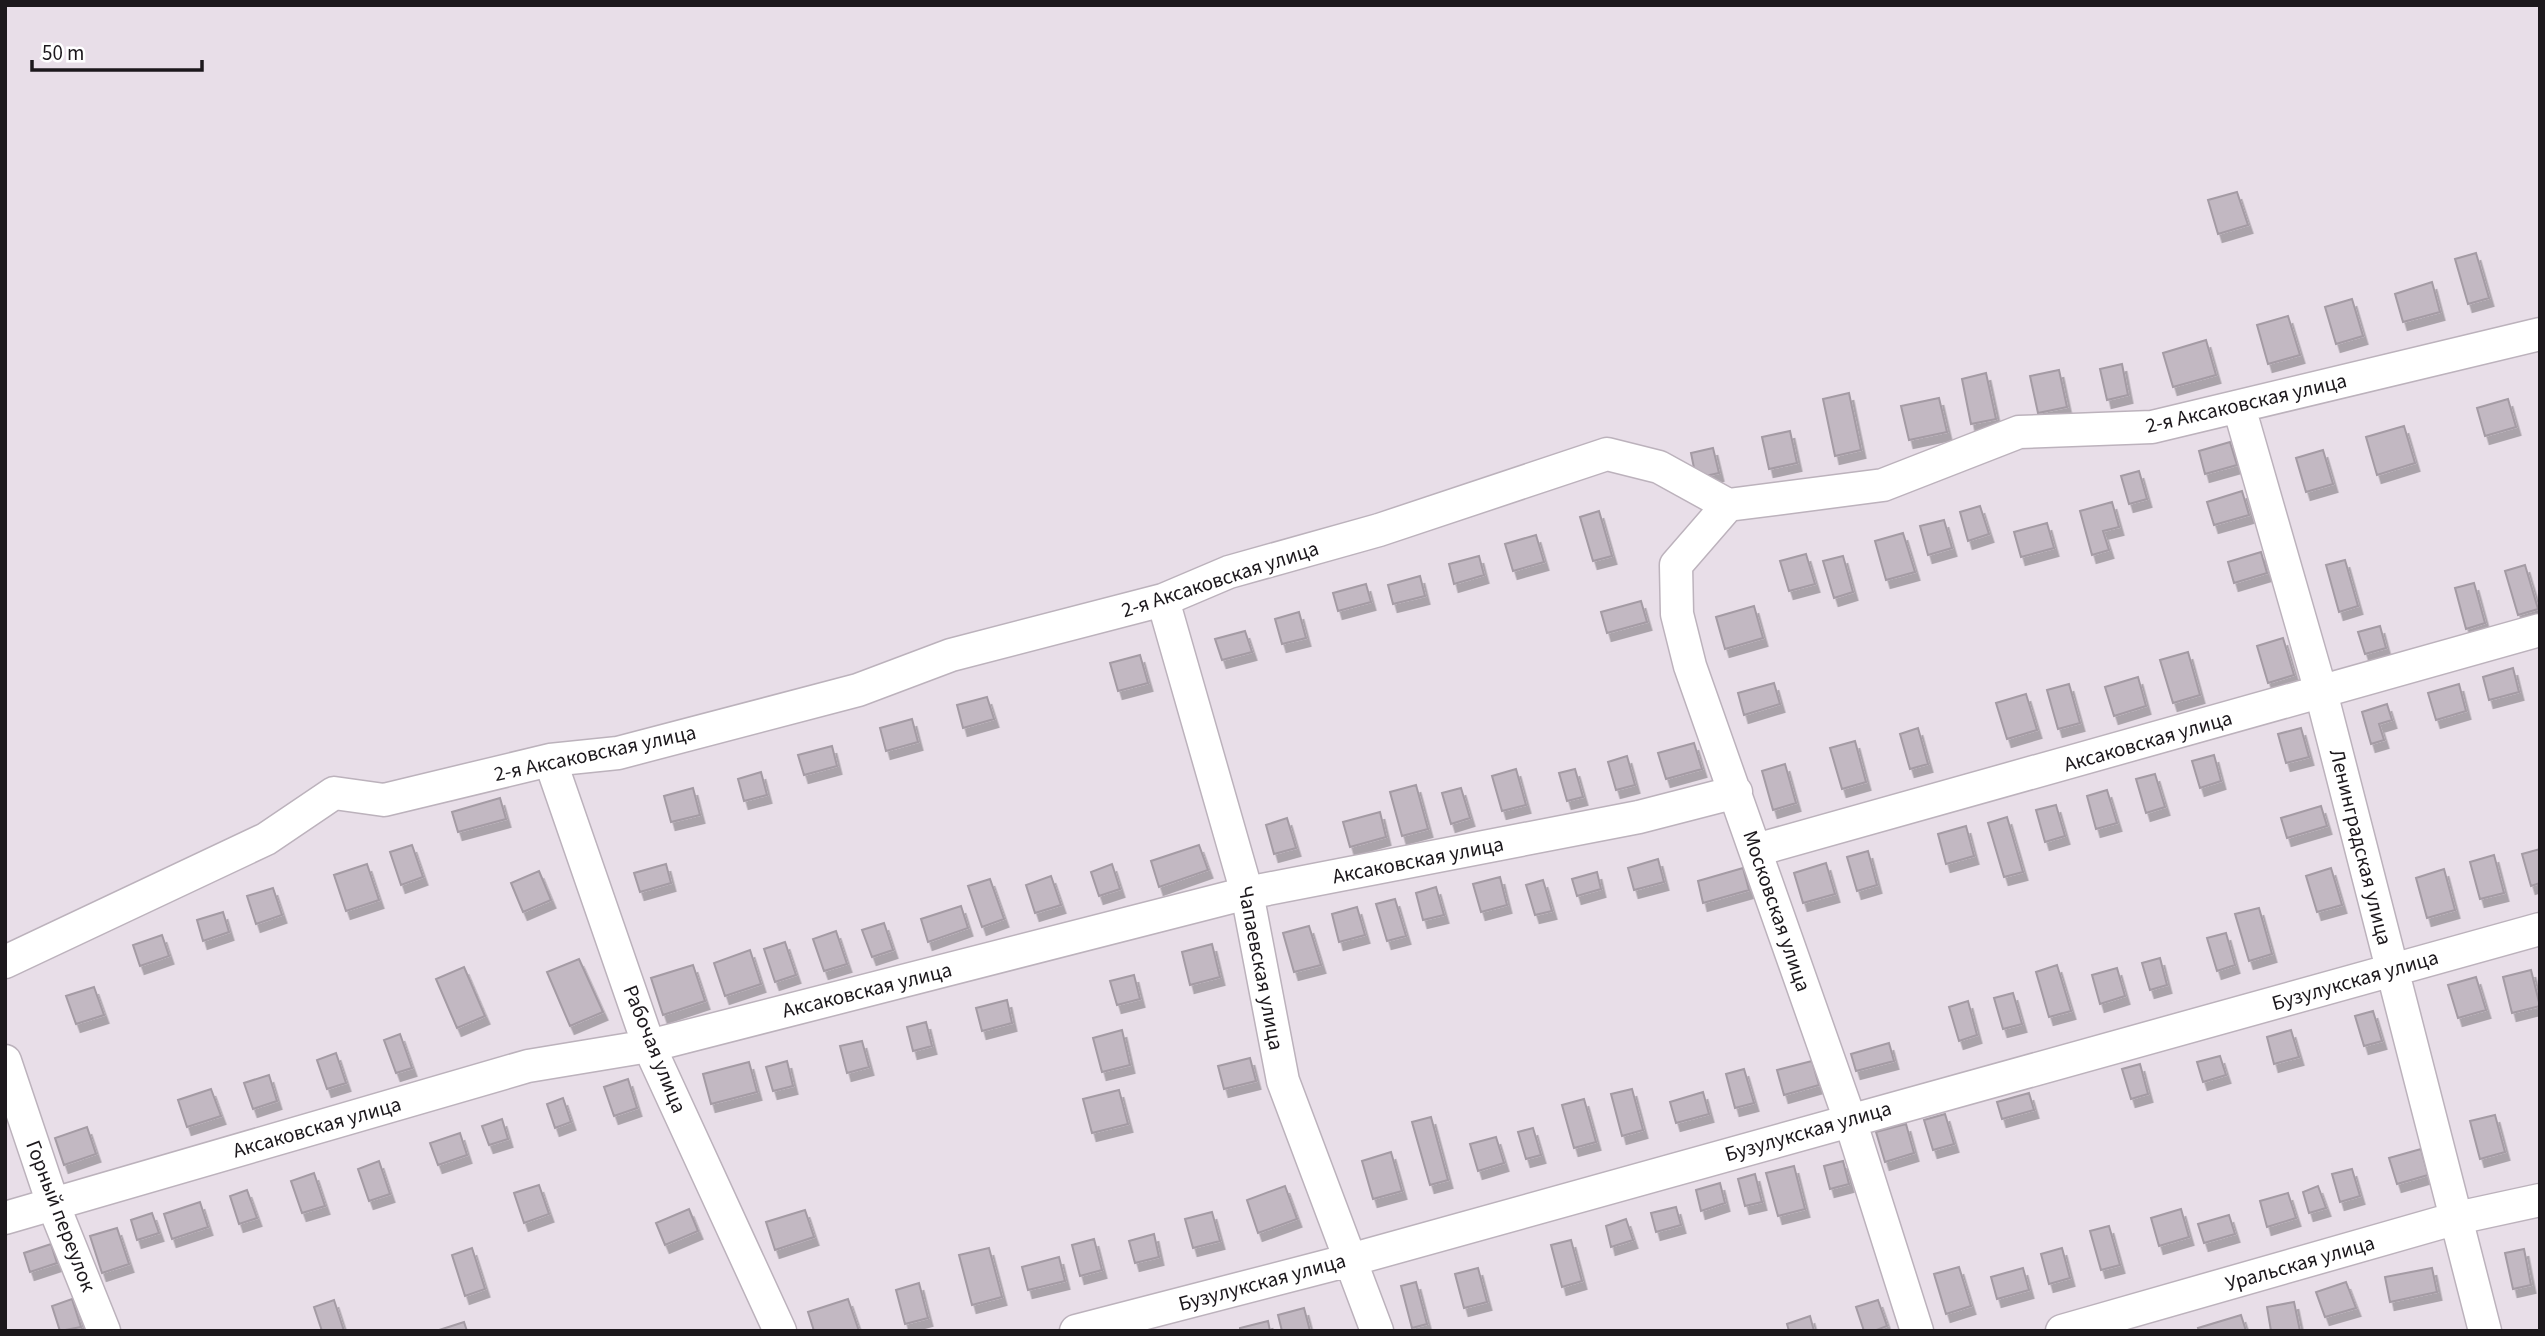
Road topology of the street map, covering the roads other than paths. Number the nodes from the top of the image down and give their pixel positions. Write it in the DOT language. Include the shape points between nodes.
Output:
graph roads {
  1 [pos="2540,334"];
  2 [pos="2239,407"];
  3 [pos="1728,505"];
  4 [pos="1163,600"];
  5 [pos="2540,630"];
  6 [pos="2321,692"];
  7 [pos="550,760"];
  8 [pos="1736,792"];
  9 [pos="1756,850"];
  10 [pos="1247,893"];
  11 [pos="2540,929"];
  12 [pos="5,962"];
  13 [pos="2392,969"];
  14 [pos="649,1046"];
  15 [pos="5,1061"];
  16 [pos="1850,1120"];
  17 [pos="2540,1200"];
  18 [pos="53,1204"];
  19 [pos="5,1218"];
  20 [pos="2457,1218"];
  21 [pos="1350,1260"];
  22 [pos="104,1331"];
  23 [pos="780,1331"];
  24 [pos="1076,1331"];
  25 [pos="1377,1331"];
  26 [pos="1917,1331"];
  27 [pos="2062,1331"];
  28 [pos="2485,1331"];
  1 -- 2 [label="street, 2-я Аксаковская улица"];
  2 -- 3 [label="street, 2-я Аксаковская улица" via="2152,427 2019,432 1883,485"];
  2 -- 6 [label="street, Ленинградская улица"];
  3 -- 4 [label="street, 2-я Аксаковская улица" via="1659,467 1607,454 1379,530 1229,572"];
  3 -- 8 [label="street, Московская улица" via="1676,565 1677,614 1690,666"];
  4 -- 7 [label="street, 2-я Аксаковская улица" via="951,655 845,694 618,753"];
  4 -- 10 [label="street, Чапаевская улица"];
  5 -- 6 [label="street, Аксаковская улица"];
  6 -- 9 [label="street, Аксаковская улица"];
  6 -- 13 [label="street, Ленинградская улица"];
  7 -- 12 [label="street, 2-я Аксаковская улица" via="384,800 334,793 266,839"];
  7 -- 14 [label="street, Рабочая улица"];
  8 -- 9 [label="street, Московская улица"];
  8 -- 10 [label="street, Аксаковская улица" via="1639,817"];
  9 -- 16 [label="street, Московская улица"];
  10 -- 14 [label="street, Аксаковская улица"];
  10 -- 21 [label="street, Чапаевская улица" via="1283,1081"];
  11 -- 13 [label="street, Бузулукская улица"];
  13 -- 16 [label="street, Бузулукская улица"];
  13 -- 20 [label="street, Ленинградская улица"];
  14 -- 18 [label="street, Аксаковская улица" via="528,1066"];
  14 -- 23 [label="street, Рабочая улица"];
  15 -- 18 [label="street, Горный переулок"];
  16 -- 21 [label="street, Бузулукская улица"];
  16 -- 26 [label="street, Московская улица"];
  17 -- 20 [label="street, Уральская улица"];
  18 -- 19 [label="street, Аксаковская улица"];
  18 -- 22 [label="street, Горный переулок"];
  20 -- 27 [label="street, Уральская улица"];
  20 -- 28 [label="street, Ленинградская улица"];
  21 -- 24 [label="street, Бузулукская улица"];
  21 -- 25 [label="street, Чапаевская улица"];
}
